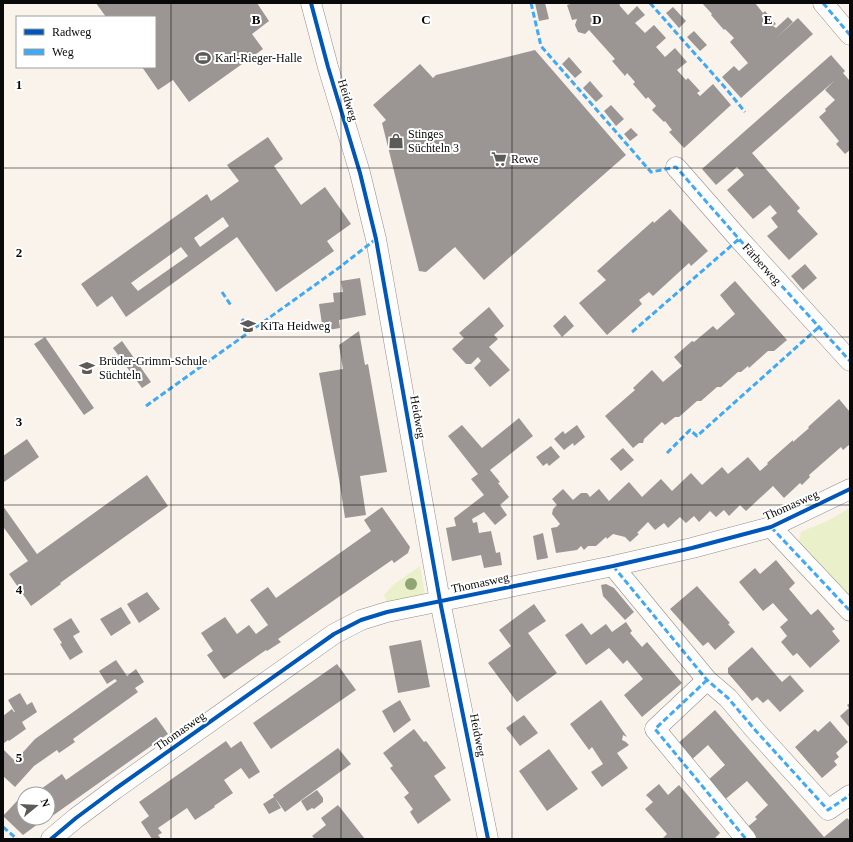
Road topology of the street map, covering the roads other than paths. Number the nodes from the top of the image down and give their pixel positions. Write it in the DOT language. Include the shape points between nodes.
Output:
graph roads {
  1 [pos="311,3"];
  2 [pos="823,3"];
  3 [pos="850,35"];
  4 [pos="676,167"];
  5 [pos="850,361"];
  6 [pos="850,489"];
  7 [pos="771,527"];
  8 [pos="613,566"];
  9 [pos="440,601"];
  10 [pos="850,611"];
  11 [pos="707,680"];
  12 [pos="850,795"];
  13 [pos="51,839"];
  14 [pos="488,839"];
  15 [pos="746,839"];
  1 -- 9 [label="street, Heidweg" via="360,173 376,239"];
  2 -- 3 [label="street"];
  4 -- 5 [label="street, Färberweg"];
  6 -- 7 [label="street, Thomasweg"];
  7 -- 8 [label="street, Thomasweg"];
  7 -- 10 [label="street, Thomasweg"];
  8 -- 9 [label="street, Thomasweg"];
  8 -- 11 [label="street"];
  9 -- 13 [label="street, Thomasweg" via="386,612 361,620 334,634 115,789"];
  9 -- 14 [label="street, Heidweg"];
  11 -- 12 [label="street" via="728,698 828,810"];
  11 -- 15 [label="street" via="655,729"];
}
